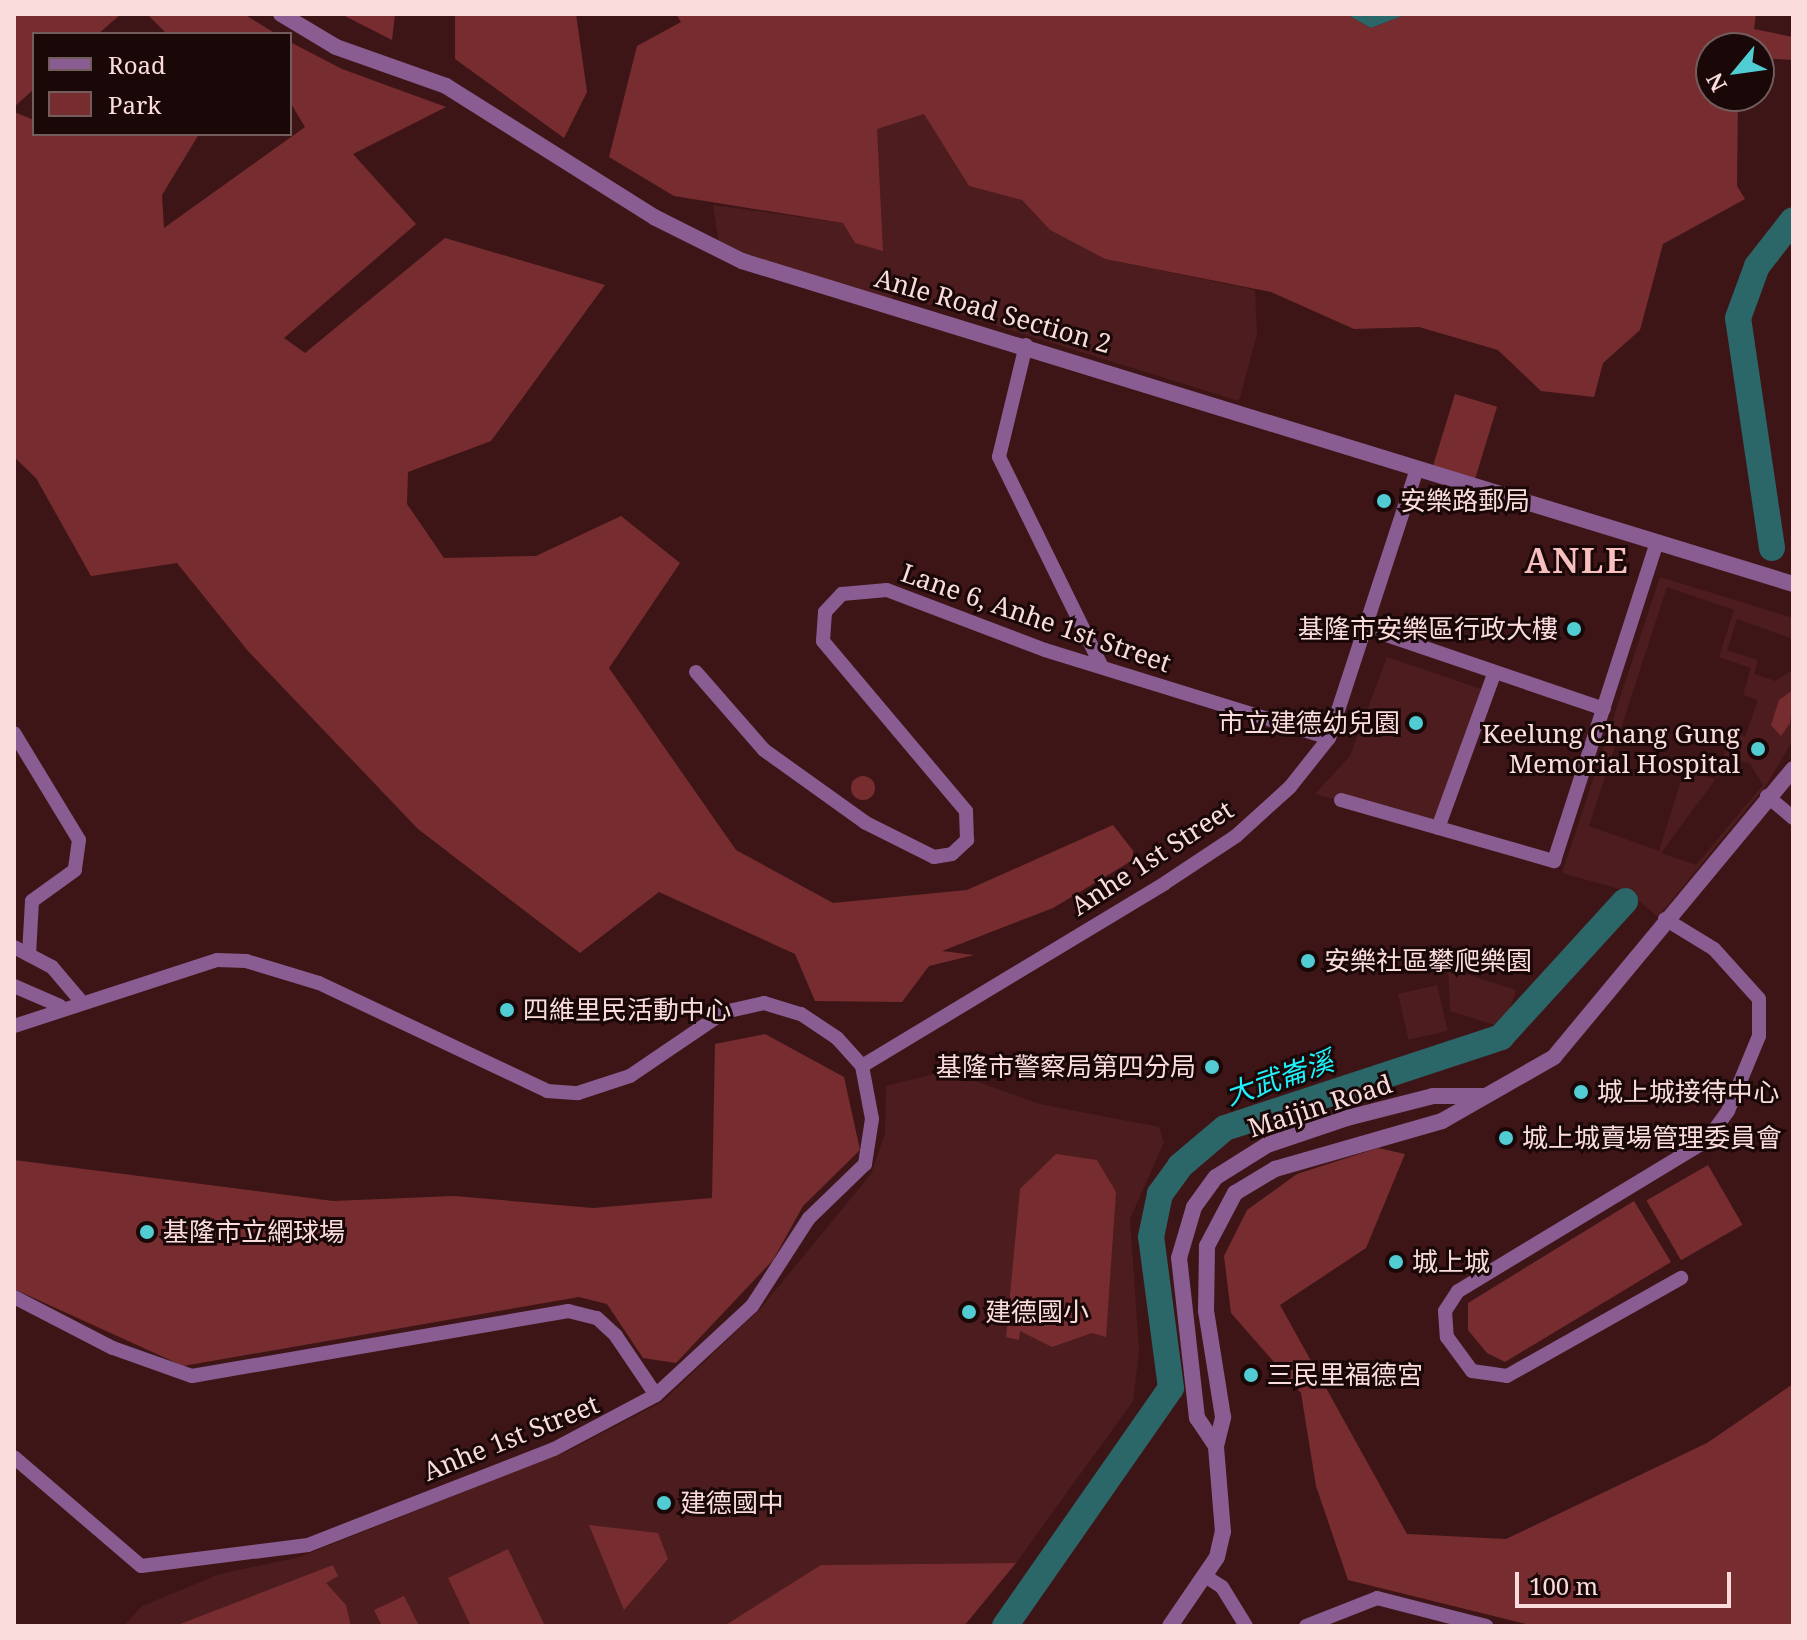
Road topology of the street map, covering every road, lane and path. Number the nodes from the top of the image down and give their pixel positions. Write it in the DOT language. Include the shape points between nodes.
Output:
graph roads {
  1 [pos="281,14"];
  2 [pos="1026,345"];
  3 [pos="1417,468"];
  4 [pos="1657,543"];
  5 [pos="1793,584"];
  6 [pos="1369,629"];
  7 [pos="1102,667"];
  8 [pos="696,672"];
  9 [pos="1494,674"];
  10 [pos="1604,709"];
  11 [pos="14,733"];
  12 [pos="1329,738"];
  13 [pos="1793,769"];
  14 [pos="1767,796"];
  15 [pos="1341,800"];
  16 [pos="1793,818"];
  17 [pos="1438,828"];
  18 [pos="1665,919"];
  19 [pos="14,947"];
  20 [pos="29,955"];
  21 [pos="14,986"];
  22 [pos="79,999"];
  23 [pos="60,1006"];
  24 [pos="14,1026"];
  25 [pos="862,1066"];
  26 [pos="1489,1096"];
  27 [pos="1347,1118"];
  28 [pos="1355,1145"];
  29 [pos="1681,1278"];
  30 [pos="14,1297"];
  31 [pos="656,1395"];
  32 [pos="1216,1446"];
  33 [pos="14,1457"];
  34 [pos="1205,1576"];
  35 [pos="1170,1626"];
  36 [pos="1246,1626"];
  37 [pos="1306,1626"];
  38 [pos="1486,1626"];
  1 -- 2 [label="street, Anle Road Section 2" via="336,47 446,86 716,251"];
  2 -- 3 [label="street, Anle Road Section 2"];
  2 -- 7 [label="street" via="999,457"];
  3 -- 4 [label="street, Anle Road Section 2"];
  3 -- 6 [label="street, Anhe 1st Street"];
  4 -- 5 [label="street, Anle Road Section 2"];
  4 -- 10 [label="street"];
  6 -- 9 [label="street"];
  6 -- 12 [label="street, Anhe 1st Street"];
  7 -- 8 [label="street, Lane 6, Anhe 1st Street" via="887,590 842,594 825,612 823,641 966,811 967,840 952,854 934,857 866,823 764,750"];
  7 -- 12 [label="street, Lane 6, Anhe 1st Street"];
  9 -- 10 [label="street"];
  9 -- 17 [label="street"];
  10 -- 17 [label="street" via="1554,861"];
  11 -- 20 [label="street" via="79,840 75,870 32,901"];
  12 -- 25 [label="street, Anhe 1st Street" via="1290,787 1236,836"];
  13 -- 14 [label="street, Maijin Road"];
  14 -- 16 [label="street"];
  14 -- 18 [label="street, Maijin Road"];
  15 -- 17 [label="street"];
  18 -- 26 [label="street, Maijin Road" via="1554,1057"];
  18 -- 29 [label="street" via="1714,949 1759,999 1759,1036 1728,1111 1706,1141 1458,1291 1445,1311 1447,1337 1472,1371 1507,1376"];
  19 -- 20 [label="street"];
  20 -- 22 [label="street" via="52,967"];
  21 -- 23 [label="street"];
  22 -- 23 [label="street"];
  22 -- 25 [label="street" via="217,960 266,964 547,1091 578,1093 630,1076 724,1012 764,1003 801,1014"];
  23 -- 24 [label="street"];
  25 -- 31 [label="street, Anhe 1st Street" via="872,1119 865,1164 809,1218 752,1306"];
  26 -- 27 [label="street, Maijin Road" via="1433,1096"];
  26 -- 28 [label="street, Maijin Road" via="1442,1121"];
  27 -- 28 [label="street"];
  27 -- 32 [label="street, Maijin Road" via="1234,1161 1194,1207 1179,1258 1181,1314 1197,1418"];
  28 -- 32 [label="street, Maijin Road" via="1262,1175 1239,1188 1218,1217 1207,1246 1223,1417"];
  30 -- 31 [label="street" via="113,1348 192,1376 568,1311 597,1318 616,1336"];
  31 -- 33 [label="street, Anhe 1st Street" via="554,1449 322,1540 225,1559 141,1566"];
  32 -- 34 [label="street, Maijin Road" via="1223,1532"];
  34 -- 35 [label="street, Maijin Road"];
  34 -- 36 [label="street" via="1222,1587"];
  37 -- 38 [label="street" via="1377,1598"];
}
